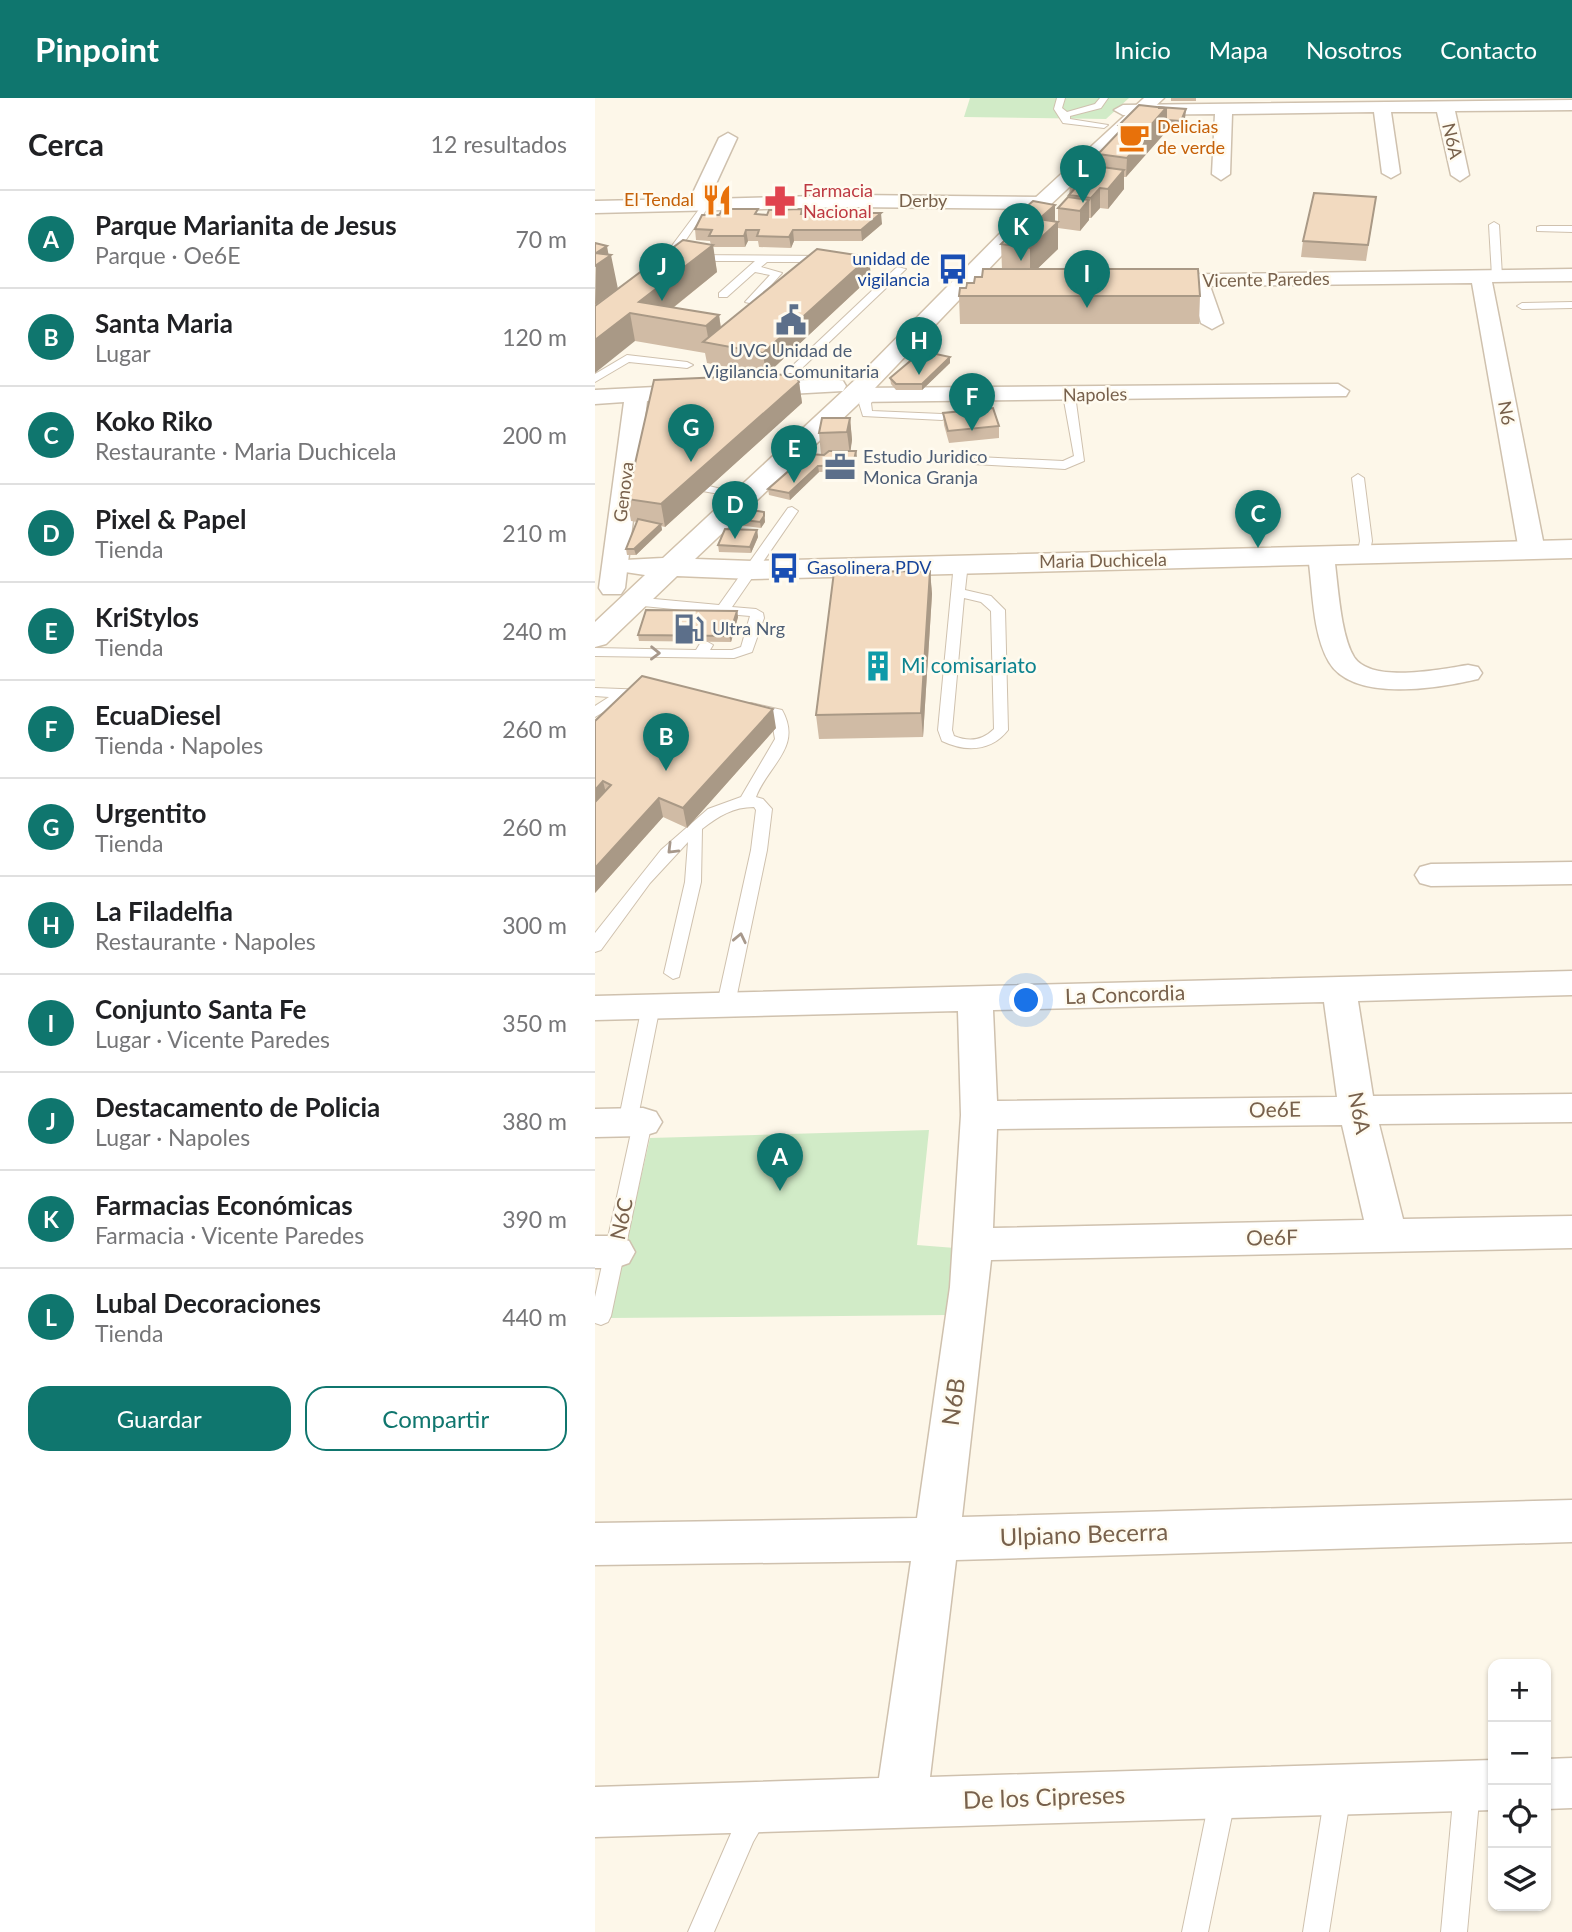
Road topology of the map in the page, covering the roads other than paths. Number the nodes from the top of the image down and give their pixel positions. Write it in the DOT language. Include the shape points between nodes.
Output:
graph roads {
  1 [pos="1061,98"];
  2 [pos="1132,103"];
  3 [pos="1572,105"];
  4 [pos="1445,107"];
  5 [pos="1382,108"];
  6 [pos="1224,110"];
  7 [pos="1065,115"];
  8 [pos="1104,125"];
  9 [pos="727,138"];
  10 [pos="1391,173"];
  11 [pos="1221,174"];
  12 [pos="1460,175"];
  13 [pos="1030,203"];
  14 [pos="701,204"];
  15 [pos="616,206"];
  16 [pos="595,207"];
  17 [pos="595,214"];
  18 [pos="1494,225"];
  19 [pos="1540,229"];
  20 [pos="1572,229"];
  21 [pos="764,259"];
  22 [pos="845,259"];
  23 [pos="754,268"];
  24 [pos="901,269"];
  25 [pos="1572,275"];
  26 [pos="1489,276"];
  27 [pos="1444,287"];
  28 [pos="1202,290"];
  29 [pos="723,295"];
  30 [pos="750,302"];
  31 [pos="1572,305"];
  32 [pos="1522,306"];
  33 [pos="1212,323"];
  34 [pos="687,365"];
  35 [pos="595,379"];
  36 [pos="775,388"];
  37 [pos="1338,391"];
  38 [pos="853,392"];
  39 [pos="636,395"];
  40 [pos="1069,395"];
  41 [pos="595,397"];
  42 [pos="942,417"];
  43 [pos="978,461"];
  44 [pos="694,468"];
  45 [pos="1358,478"];
  46 [pos="719,491"];
  47 [pos="792,512"];
  48 [pos="1572,549"];
  49 [pos="1532,551"];
  50 [pos="1363,555"];
  51 [pos="1321,556"];
  52 [pos="961,563"];
  53 [pos="635,566"];
  54 [pos="665,569"];
  55 [pos="752,570"];
  56 [pos="958,592"];
  57 [pos="613,598"];
  58 [pos="721,613"];
  59 [pos="595,638"];
  60 [pos="595,652"];
  61 [pos="1468,673"];
  62 [pos="595,692"];
  63 [pos="626,692"];
  64 [pos="665,695"];
  65 [pos="733,704"];
  66 [pos="595,713"];
  67 [pos="748,799"];
  68 [pos="694,827"];
  69 [pos="1431,875"];
  70 [pos="1569,882"];
  71 [pos="595,946"];
  72 [pos="673,973"];
  73 [pos="1572,983"];
  74 [pos="1339,989"];
  75 [pos="975,999"];
  76 [pos="726,1004"];
  77 [pos="651,1006"];
  78 [pos="595,1007"];
  79 [pos="1572,1108"];
  80 [pos="1357,1109"];
  81 [pos="979,1115"];
  82 [pos="622,1123"];
  83 [pos="1572,1232"];
  84 [pos="1387,1236"];
  85 [pos="973,1244"];
  86 [pos="605,1252"];
  87 [pos="601,1316"];
  88 [pos="1572,1521"];
  89 [pos="935,1539"];
  90 [pos="595,1544"];
  91 [pos="1572,1783"];
  92 [pos="1551,1784"];
  93 [pos="1481,1786"];
  94 [pos="1338,1789"];
  95 [pos="1224,1793"];
  96 [pos="901,1803"];
  97 [pos="761,1805"];
  98 [pos="595,1812"];
  99 [pos="701,1932"];
  100 [pos="1195,1932"];
  101 [pos="1317,1932"];
  102 [pos="1454,1932"];
  1 -- 7 [label="lane" via="1058,109"];
  2 -- 6 [label="street"];
  2 -- 7 [label="lane"];
  2 -- 8 [label="main road"];
  2 -- 13 [label="main road"];
  3 -- 4 [label="street"];
  4 -- 5 [label="street"];
  4 -- 12 [label="street, N6A"];
  5 -- 6 [label="street"];
  5 -- 10 [label="street"];
  6 -- 11 [label="street"];
  7 -- 8 [label="lane" via="1066,121"];
  8 -- 13 [label="main road"];
  9 -- 14 [label="street"];
  13 -- 14 [label="street, Derby"];
  13 -- 38 [label="main road"];
  13 -- 38 [label="main road" via="979,286"];
  14 -- 15 [label="street, Derby"];
  14 -- 21 [label="lane" via="673,251 678,256"];
  15 -- 16 [label="street, Derby"];
  15 -- 17 [label="lane"];
  18 -- 26 [label="lane"];
  19 -- 20 [label="lane"];
  21 -- 22 [label="lane"];
  21 -- 23 [label="lane"];
  23 -- 29 [label="lane"];
  23 -- 30 [label="lane" via="777,273"];
  24 -- 36 [label="lane"];
  25 -- 26 [label="street, Vicente Paredes"];
  26 -- 28 [label="street, Vicente Paredes" via="1134,286"];
  26 -- 49 [label="street, N6"];
  27 -- 28 [label="street"];
  28 -- 33 [label="street"];
  31 -- 32 [label="lane"];
  34 -- 35 [label="lane" via="627,358"];
  36 -- 38 [label="street, Napoles"];
  36 -- 39 [label="street, Napoles"];
  37 -- 40 [label="street, Napoles"];
  38 -- 40 [label="street, Napoles"];
  38 -- 42 [label="lane" via="865,402 867,414"];
  38 -- 46 [label="main road"];
  38 -- 54 [label="main road"];
  39 -- 41 [label="street, Napoles"];
  39 -- 57 [label="street, Genova"];
  40 -- 43 [label="lane" via="1080,458 1065,465"];
  44 -- 46 [label="lane" via="675,487"];
  45 -- 50 [label="lane" via="1366,541"];
  46 -- 53 [label="main road"];
  47 -- 55 [label="lane"];
  48 -- 49 [label="main road, Maria Duchicela"];
  49 -- 50 [label="main road, Maria Duchicela"];
  50 -- 51 [label="main road, Maria Duchicela"];
  51 -- 52 [label="main road, Maria Duchicela"];
  51 -- 61 [label="street" via="1337,649 1344,664 1367,676 1401,682"];
  52 -- 55 [label="main road, Maria Duchicela"];
  52 -- 56 [label="lane"];
  53 -- 54 [label="main road, Maria Duchicela"];
  53 -- 57 [label="main road"];
  54 -- 55 [label="main road, Maria Duchicela"];
  54 -- 57 [label="main road"];
  55 -- 58 [label="lane"];
  56 -- 56 [label="lane" via="947,738 979,744 993,741 1001,730 997,610 986,599"];
  57 -- 58 [label="lane"];
  57 -- 59 [label="main road"];
  60 -- 58 [label="lane, one-way" via="704,648 734,654 747,649 756,613"];
  62 -- 63 [label="lane"];
  63 -- 64 [label="lane"];
  63 -- 66 [label="lane"];
  65 -- 67 [label="lane" via="778,713 783,725 784,741 750,788"];
  67 -- 68 [label="lane" via="723,806"];
  76 -- 67 [label="lane, one-way" via="764,810"];
  68 -- 71 [label="lane, one-way" via="658,863"];
  68 -- 72 [label="lane" via="695,866"];
  69 -- 70 [label="street"];
  73 -- 74 [label="street, La Concordia"];
  74 -- 75 [label="street, La Concordia"];
  74 -- 80 [label="street, N6A"];
  75 -- 76 [label="street, La Concordia"];
  75 -- 81 [label="street, N6B"];
  76 -- 77 [label="street, La Concordia"];
  77 -- 78 [label="street, La Concordia"];
  77 -- 82 [label="lane, N6C"];
  79 -- 80 [label="street, Oe6E"];
  80 -- 81 [label="street, Oe6E"];
  80 -- 84 [label="street, N6A"];
  81 -- 85 [label="street, N6B"];
  82 -- 86 [label="lane, N6C"];
  83 -- 84 [label="street, Oe6F"];
  84 -- 85 [label="street, Oe6F"];
  85 -- 89 [label="street, N6B"];
  86 -- 87 [label="lane, N6C"];
  88 -- 89 [label="street, Ulpiano Becerra"];
  89 -- 90 [label="street, Ulpiano Becerra"];
  89 -- 96 [label="street, N6B"];
  91 -- 92 [label="street"];
  93 -- 94 [label="street, De los Cipreses"];
  93 -- 102 [label="lane"];
  94 -- 95 [label="street, De los Cipreses"];
  94 -- 101 [label="lane"];
  95 -- 96 [label="street, De los Cipreses"];
  95 -- 100 [label="lane"];
  96 -- 97 [label="street, De los Cipreses"];
  97 -- 98 [label="street, De los Cipreses"];
  97 -- 99 [label="lane"];
}
